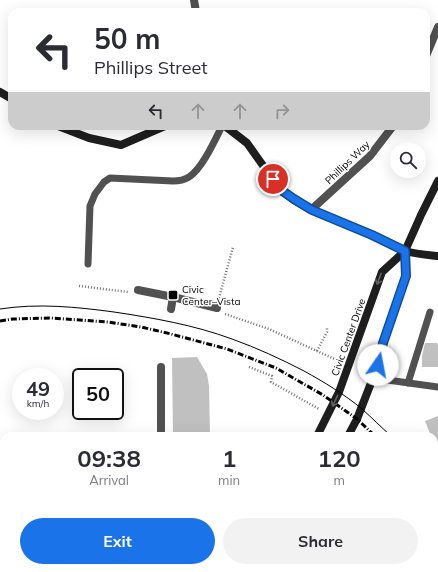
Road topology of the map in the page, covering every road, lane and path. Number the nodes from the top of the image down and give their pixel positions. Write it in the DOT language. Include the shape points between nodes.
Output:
graph roads {
  1 [pos="438,27"];
  2 [pos="430,46"];
  3 [pos="68,130"];
  4 [pos="157,130"];
  5 [pos="220,130"];
  6 [pos="230,130"];
  7 [pos="390,130"];
  8 [pos="438,181"];
  9 [pos="312,210"];
  10 [pos="234,247"];
  11 [pos="405,251"];
  12 [pos="438,256"];
  13 [pos="88,264"];
  14 [pos="79,286"];
  15 [pos="138,290"];
  16 [pos="173,297"];
  17 [pos="217,308"];
  18 [pos="171,309"];
  19 [pos="430,312"];
  20 [pos="327,327"];
  21 [pos="317,350"];
  22 [pos="348,366"];
  23 [pos="161,367"];
  24 [pos="249,367"];
  25 [pos="373,378"];
  26 [pos="408,383"];
  27 [pos="438,387"];
  28 [pos="328,415"];
  29 [pos="161,432"];
  30 [pos="319,432"];
  31 [pos="350,432"];
  1 -- 2 [label="street"];
  3 -- 4 [label="main road" via="89,138 121,145"];
  5 -- 13 [label="lane" via="200,166 182,180 110,178 104,182 90,206"];
  6 -- 9 [label="main road" via="247,143 279,188"];
  7 -- 9 [label="street, Phillips Way" via="370,156"];
  8 -- 11 [label="main road, Civic Center Drive"];
  9 -- 11 [label="main road"];
  10 -- 17 [label="path"];
  11 -- 12 [label="main road"];
  11 -- 22 [label="main road, Civic Center Drive, one-way" via="382,272"];
  11 -- 25 [label="main road, Civic Center Drive" via="406,276"];
  14 -- 15 [label="path" via="131,292"];
  15 -- 16 [label="street"];
  16 -- 17 [label="street"];
  16 -- 18 [label="street"];
  17 -- 21 [label="path" via="220,313 269,329"];
  19 -- 26 [label="lane"];
  20 -- 21 [label="path"];
  21 -- 22 [label="path"];
  22 -- 28 [label="main road, Civic Center Drive, one-way"];
  23 -- 29 [label="street"];
  24 -- 28 [label="path" via="272,376 271,382"];
  25 -- 26 [label="lane"];
  25 -- 31 [label="main road, Civic Center Drive"];
  26 -- 27 [label="lane"];
  28 -- 30 [label="main road, Civic Center Drive"];
}
